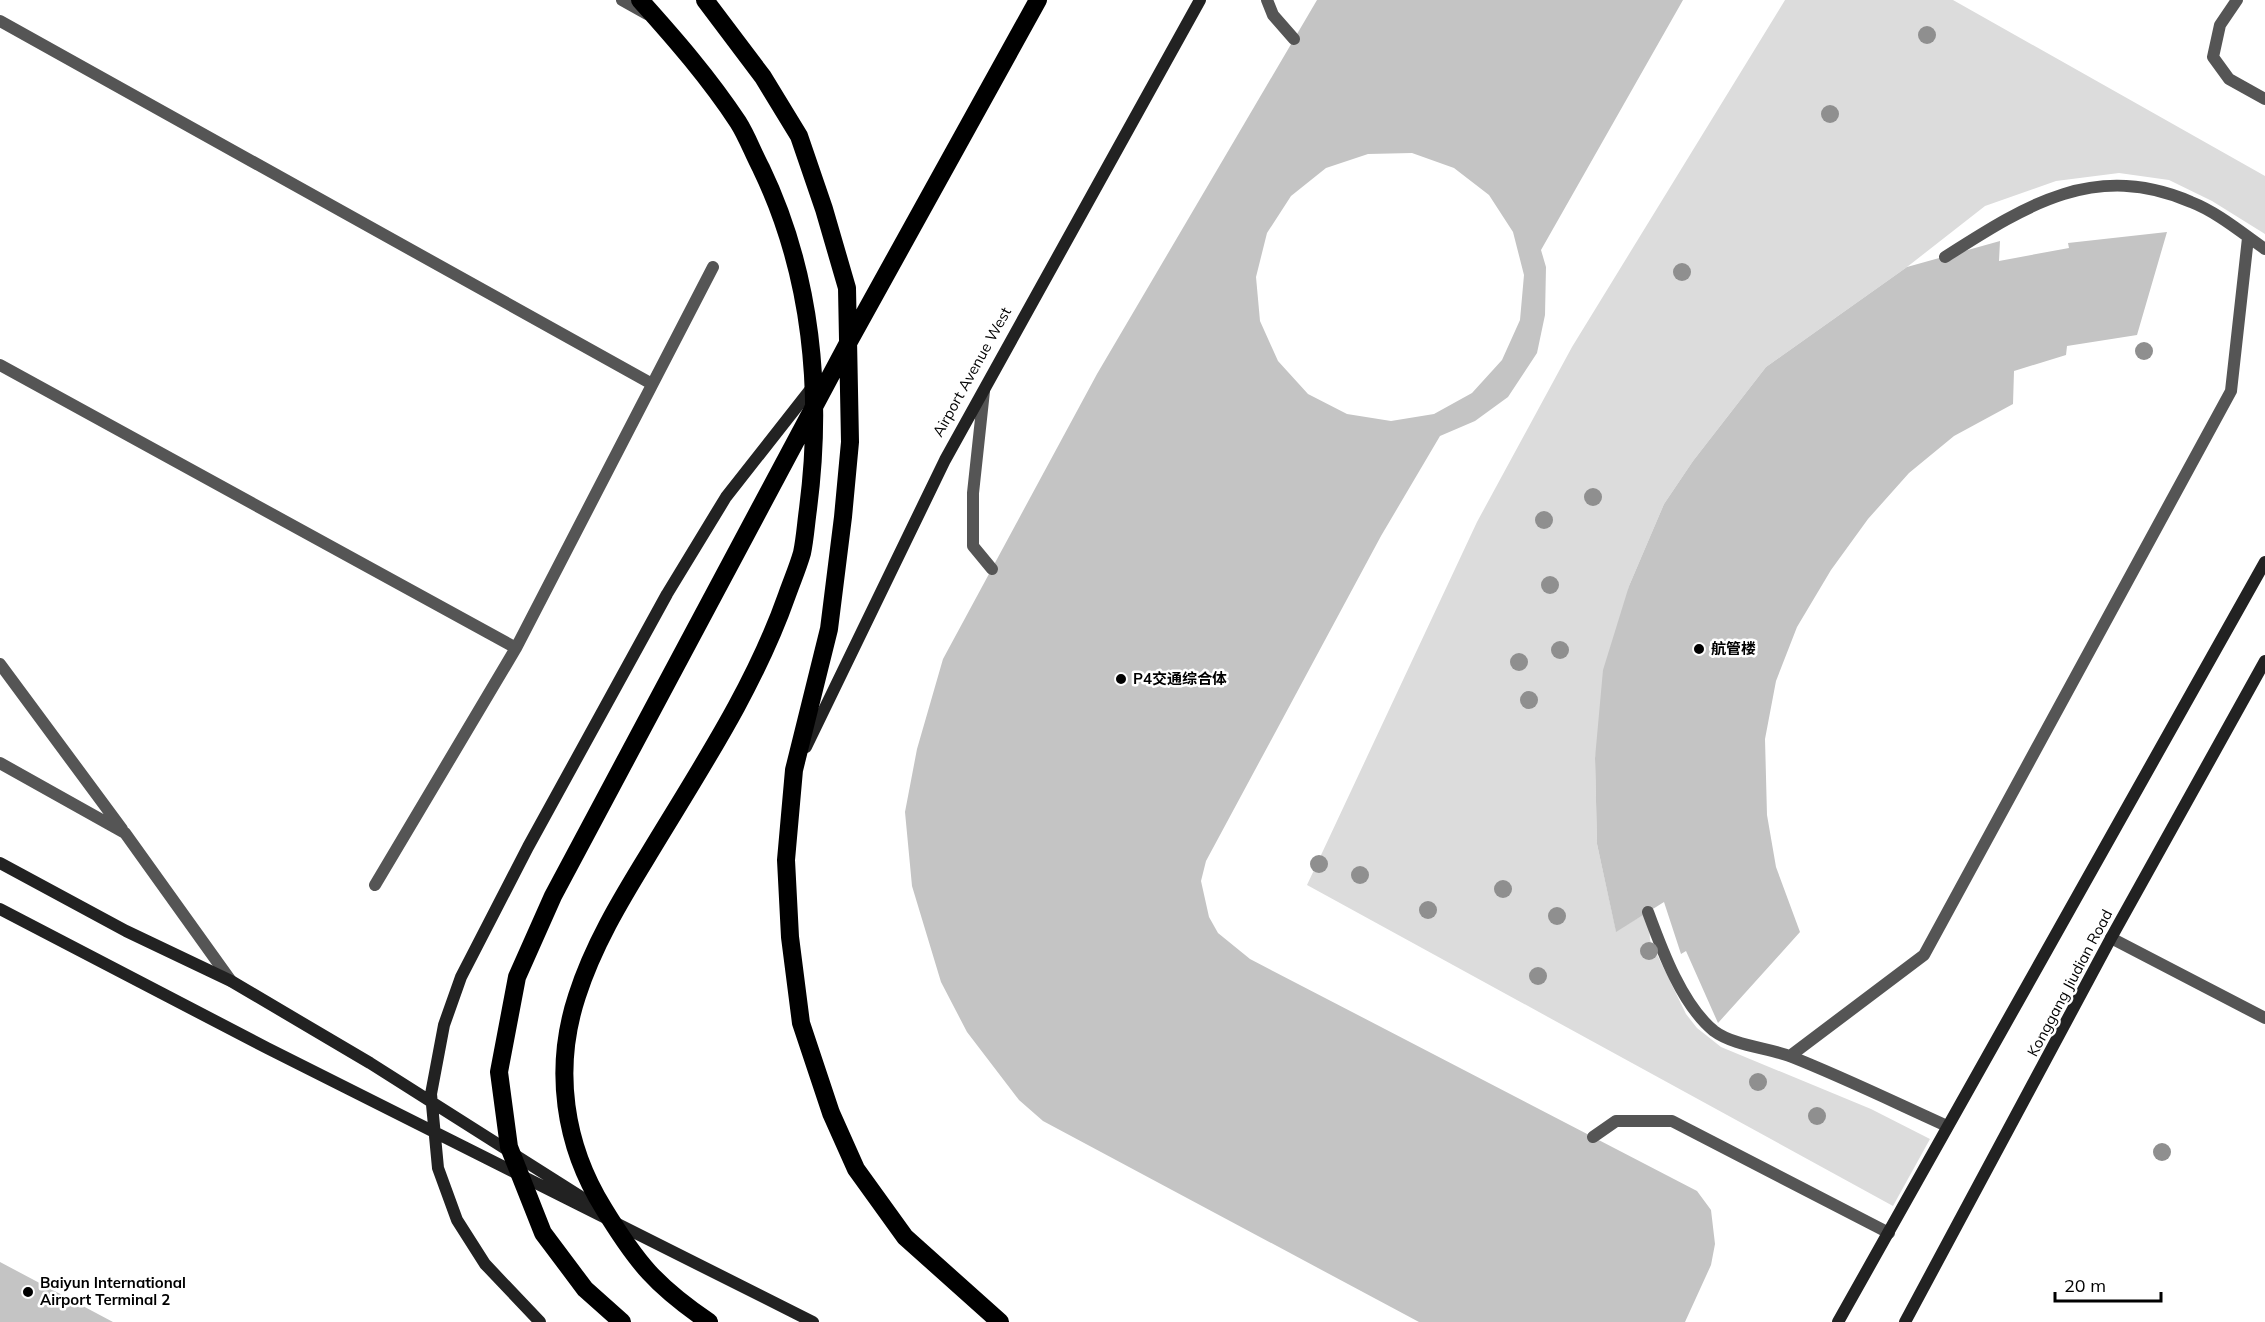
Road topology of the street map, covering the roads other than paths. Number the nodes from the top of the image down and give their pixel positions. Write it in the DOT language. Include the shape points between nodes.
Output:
graph roads {
  1 [pos="622,0"];
  2 [pos="640,0"];
  3 [pos="705,0"];
  4 [pos="1038,0"];
  5 [pos="1200,0"];
  6 [pos="1267,0"];
  7 [pos="2237,0"];
  8 [pos="0,21"];
  9 [pos="660,22"];
  10 [pos="1294,39"];
  11 [pos="2265,99"];
  12 [pos="2248,238"];
  13 [pos="2265,249"];
  14 [pos="1945,257"];
  15 [pos="713,267"];
  16 [pos="847,345"];
  17 [pos="0,365"];
  18 [pos="652,384"];
  19 [pos="984,387"];
  20 [pos="2265,562"];
  21 [pos="992,569"];
  22 [pos="516,648"];
  23 [pos="2265,661"];
  24 [pos="0,664"];
  25 [pos="0,763"];
  26 [pos="794,770"];
  27 [pos="125,833"];
  28 [pos="0,863"];
  29 [pos="375,885"];
  30 [pos="0,909"];
  31 [pos="1648,912"];
  32 [pos="2111,938"];
  33 [pos="231,981"];
  34 [pos="2265,1018"];
  35 [pos="1790,1056"];
  36 [pos="1947,1126"];
  37 [pos="1593,1137"];
  38 [pos="1889,1233"];
  39 [pos="653,1242"];
  40 [pos="540,1322"];
  41 [pos="622,1322"];
  42 [pos="708,1322"];
  43 [pos="813,1322"];
  44 [pos="1000,1322"];
  45 [pos="1838,1322"];
  46 [pos="1905,1322"];
  1 -- 9 [label="street"];
  2 -- 9 [label="highway"];
  3 -- 26 [label="highway, Airport Avenue West" via="764,77 799,136 847,288 850,442 843,517 829,629"];
  4 -- 16 [label="highway"];
  5 -- 19 [label="main road, Airport Avenue West"];
  6 -- 10 [label="street" via="1273,15"];
  7 -- 11 [label="street" via="2220,25 2213,57 2229,79"];
  8 -- 18 [label="street"];
  9 -- 42 [label="highway" via="739,124 776,199 801,284 814,366 816,411 802,553 773,634 738,707 596,946 576,998 564,1064 568,1126 587,1182 633,1256 669,1295"];
  12 -- 13 [label="street"];
  12 -- 14 [label="street" via="2194,202 2149,186 2101,184 2048,199"];
  12 -- 35 [label="street" via="2231,391 1924,955"];
  15 -- 18 [label="street"];
  16 -- 40 [label="main road" via="726,497 667,594 466,967 444,1025 431,1094 438,1168 457,1220 485,1264"];
  16 -- 41 [label="highway" via="553,896 517,977 499,1072 509,1147 543,1233 585,1289"];
  17 -- 22 [label="street"];
  18 -- 22 [label="street"];
  19 -- 21 [label="street" via="973,493 973,546"];
  19 -- 26 [label="main road, Airport Avenue West"];
  20 -- 36 [label="main road"];
  22 -- 29 [label="street"];
  23 -- 32 [label="main road, Konggang Jiudian Road"];
  24 -- 27 [label="street"];
  25 -- 27 [label="street"];
  26 -- 44 [label="highway, Airport Avenue West" via="786,860 790,937 801,1023 831,1113 856,1169 906,1238"];
  27 -- 33 [label="street"];
  28 -- 33 [label="main road" via="126,931"];
  30 -- 39 [label="main road"];
  31 -- 35 [label="street" via="1671,967 1694,1007 1715,1032"];
  32 -- 34 [label="street"];
  32 -- 46 [label="main road, Konggang Jiudian Road"];
  33 -- 39 [label="main road" via="380,1069"];
  35 -- 36 [label="street"];
  36 -- 38 [label="main road"];
  37 -- 38 [label="street" via="1616,1121 1672,1121"];
  38 -- 45 [label="main road"];
  39 -- 43 [label="main road"];
}
